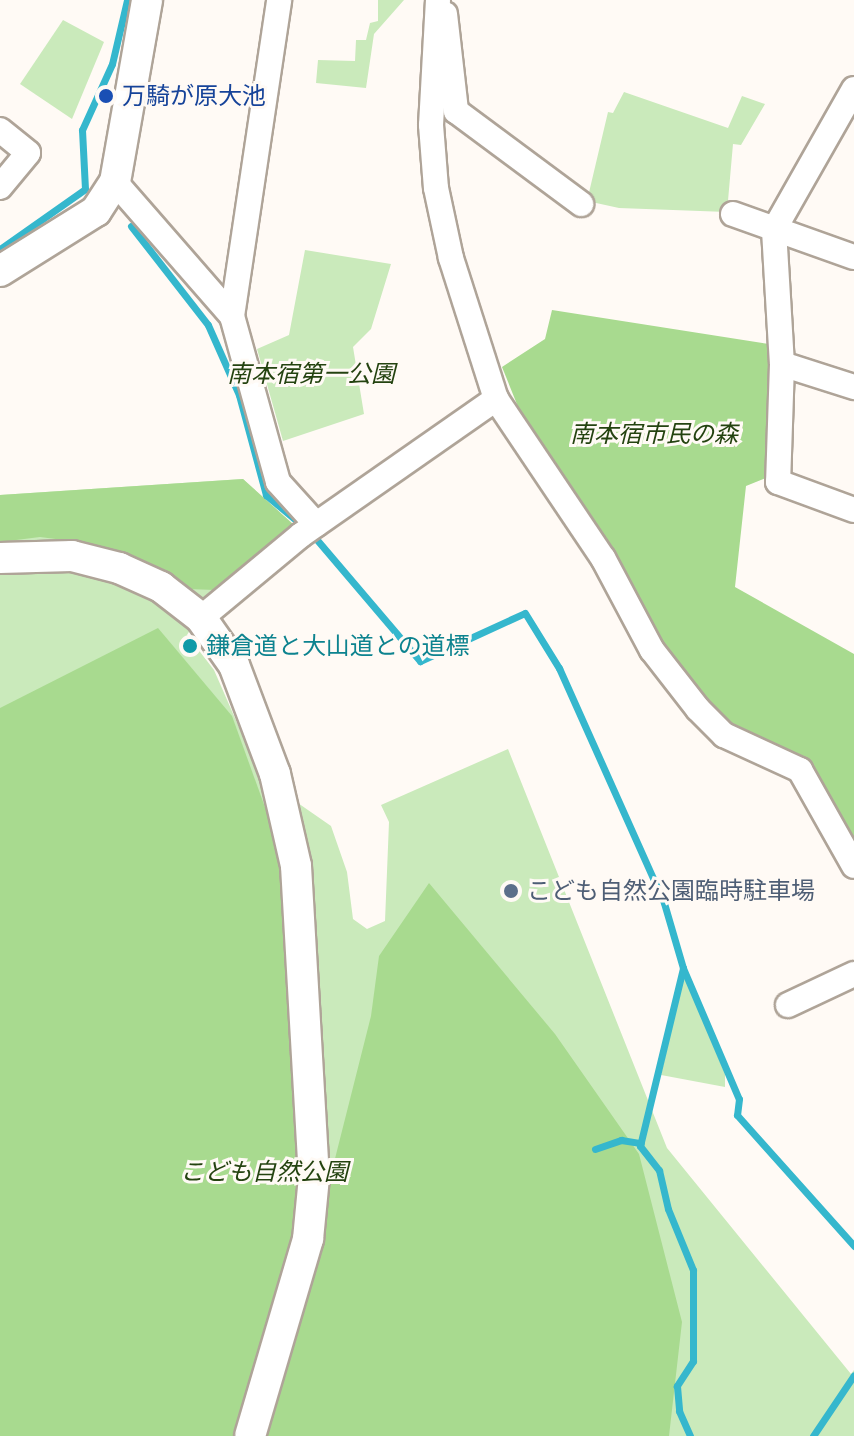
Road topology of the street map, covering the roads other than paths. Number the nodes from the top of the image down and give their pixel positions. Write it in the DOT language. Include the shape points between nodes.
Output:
graph roads {
  1 [pos="147,0"];
  2 [pos="279,0"];
  3 [pos="440,0"];
  4 [pos="854,89"];
  5 [pos="846,123"];
  6 [pos="0,130"];
  7 [pos="115,182"];
  8 [pos="0,187"];
  9 [pos="581,204"];
  10 [pos="733,214"];
  11 [pos="774,230"];
  12 [pos="854,257"];
  13 [pos="0,271"];
  14 [pos="232,316"];
  15 [pos="782,364"];
  16 [pos="854,387"];
  17 [pos="496,399"];
  18 [pos="854,510"];
  19 [pos="308,529"];
  20 [pos="0,558"];
  21 [pos="201,618"];
  22 [pos="854,866"];
  23 [pos="854,974"];
  24 [pos="788,1005"];
  25 [pos="250,1436"];
  1 -- 7 [label="street"];
  2 -- 14 [label="street"];
  3 -- 9 [label="street" via="456,111"];
  3 -- 17 [label="street" via="431,125 436,188 451,258"];
  4 -- 5 [label="street"];
  5 -- 11 [label="street"];
  6 -- 8 [label="street" via="28,153"];
  7 -- 13 [label="street" via="96,211"];
  7 -- 14 [label="street"];
  10 -- 11 [label="street"];
  11 -- 12 [label="street"];
  11 -- 15 [label="street"];
  14 -- 19 [label="street" via="278,482"];
  15 -- 16 [label="street"];
  15 -- 18 [label="street" via="778,482"];
  17 -- 19 [label="street"];
  17 -- 22 [label="street" via="603,558 652,650 724,735 800,770"];
  19 -- 21 [label="street"];
  20 -- 21 [label="street" via="72,556 119,568 161,587"];
  21 -- 25 [label="street" via="245,686 275,774 296,866 303,970 314,1177 308,1239"];
  23 -- 24 [label="street"];
}
